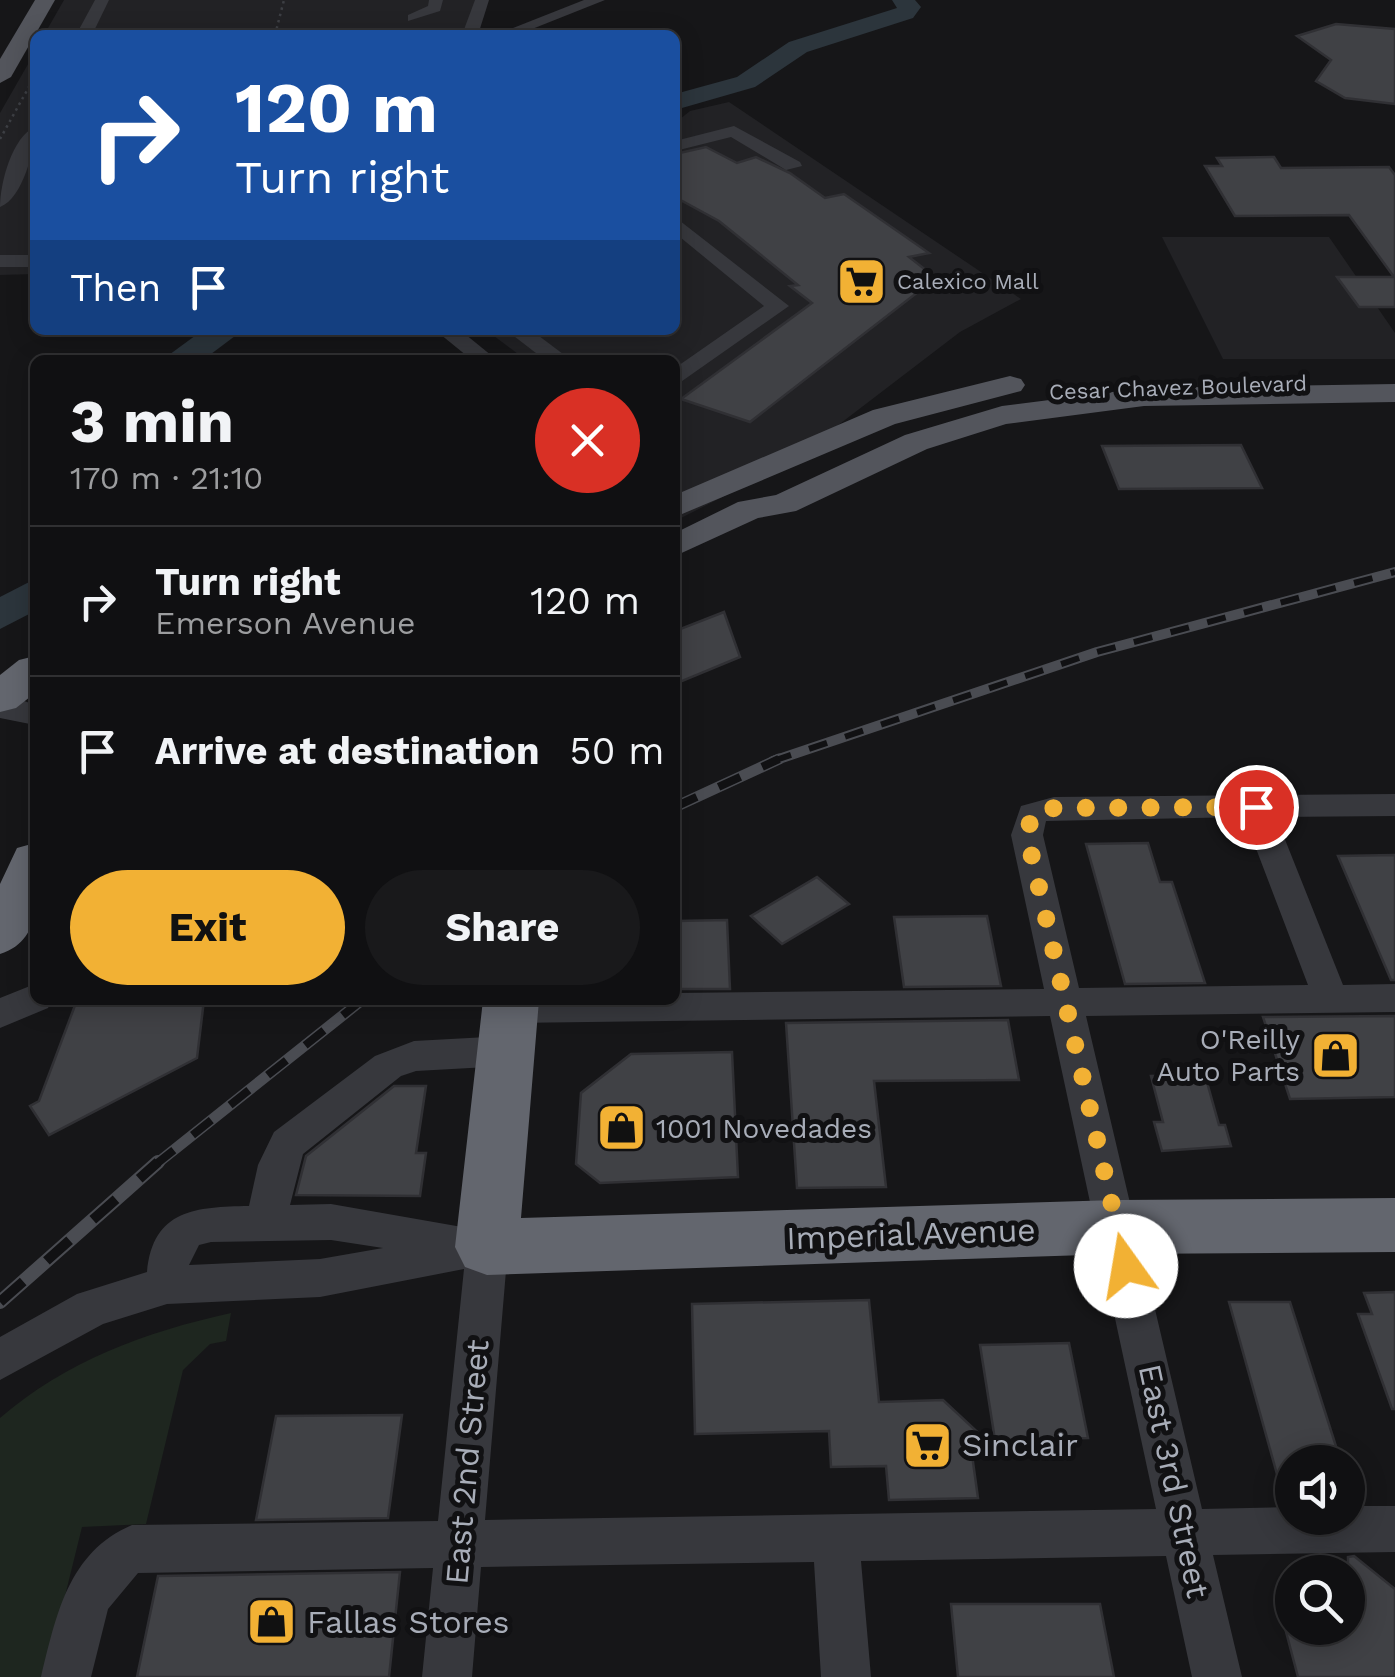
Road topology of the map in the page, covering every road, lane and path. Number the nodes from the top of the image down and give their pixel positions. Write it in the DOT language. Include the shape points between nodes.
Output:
graph roads {
  1 [pos="32,0"];
  2 [pos="44,0"];
  3 [pos="102,0"];
  4 [pos="284,0"];
  5 [pos="436,0"];
  6 [pos="482,0"];
  7 [pos="598,0"];
  8 [pos="413,18"];
  9 [pos="87,30"];
  10 [pos="276,30"];
  11 [pos="472,30"];
  12 [pos="517,30"];
  13 [pos="3,59"];
  14 [pos="30,85"];
  15 [pos="0,140"];
  16 [pos="30,142"];
  17 [pos="680,145"];
  18 [pos="793,166"];
  19 [pos="0,201"];
  20 [pos="680,227"];
  21 [pos="30,260"];
  22 [pos="0,261"];
  23 [pos="453,335"];
  24 [pos="524,335"];
  25 [pos="479,355"];
  26 [pos="553,355"];
  27 [pos="1395,370"];
  28 [pos="680,375"];
  29 [pos="1395,381"];
  30 [pos="1395,393"];
  31 [pos="680,505"];
  32 [pos="750,508"];
  33 [pos="680,543"];
  34 [pos="30,674"];
  35 [pos="0,699"];
  36 [pos="30,714"];
  37 [pos="1395,805"];
  38 [pos="1256,807"];
  39 [pos="30,873"];
  40 [pos="4,934"];
  41 [pos="1395,998"];
  42 [pos="1331,999"];
  43 [pos="30,1000"];
  44 [pos="1066,1003"];
  45 [pos="0,1014"];
  46 [pos="509,1020"];
  47 [pos="266,1223"];
  48 [pos="1395,1225"];
  49 [pos="1117,1227"];
  50 [pos="486,1247"];
  51 [pos="167,1285"];
  52 [pos="0,1360"];
  53 [pos="1395,1529"];
  54 [pos="1185,1534"];
  55 [pos="836,1538"];
  56 [pos="459,1541"];
  57 [pos="66,1677"];
  58 [pos="447,1677"];
  59 [pos="846,1677"];
  60 [pos="1217,1677"];
  1 -- 13 [label="main road"];
  2 -- 13 [label="main road"];
  3 -- 9 [label="street"];
  4 -- 10 [label="path"];
  5 -- 8 [label="street" via="435,8"];
  6 -- 11 [label="street"];
  7 -- 12 [label="street"];
  14 -- 15 [label="path"];
  16 -- 19 [label="street"];
  17 -- 18 [label="street" via="734,131"];
  20 -- 28 [label="street" via="778,306"];
  21 -- 22 [label="street"];
  23 -- 25 [label="street"];
  24 -- 26 [label="street"];
  27 -- 31 [label="main road" via="1121,374 990,389 884,417"];
  29 -- 32 [label="main road, Cesar Chavez Boulevard" via="1156,383 984,402 847,447 772,483"];
  30 -- 32 [label="main road, Cesar Chavez Boulevard" via="1187,395 1035,408 916,442 784,504"];
  32 -- 33 [label="main road, Cesar Chavez Boulevard"];
  34 -- 35 [label="highway"];
  35 -- 36 [label="street" via="10,712"];
  37 -- 38 [label="street"];
  38 -- 42 [label="street"];
  38 -- 44 [label="street, East 3rd Street" via="1054,808 1032,814 1027,835"];
  39 -- 40 [label="highway"];
  41 -- 42 [label="street"];
  42 -- 44 [label="street"];
  43 -- 45 [label="street"];
  44 -- 46 [label="street"];
  44 -- 49 [label="street, East 3rd Street"];
  46 -- 47 [label="street" via="388,1066 288,1143"];
  46 -- 50 [label="highway"];
  47 -- 50 [label="street, Imperial Avenue" via="332,1222"];
  47 -- 51 [label="street, Imperial Avenue" via="186,1231 170,1250"];
  48 -- 49 [label="highway, Imperial Avenue"];
  49 -- 50 [label="highway, Imperial Avenue"];
  49 -- 54 [label="street, East 3rd Street"];
  50 -- 51 [label="street, Imperial Avenue" via="320,1278"];
  50 -- 56 [label="street, East 2nd Street"];
  51 -- 52 [label="street, Imperial Avenue" via="92,1308"];
  53 -- 54 [label="street"];
  54 -- 55 [label="street"];
  54 -- 60 [label="street, East 3rd Street"];
  55 -- 56 [label="street"];
  55 -- 59 [label="street"];
  56 -- 57 [label="street" via="132,1549 110,1560 93,1585"];
  56 -- 58 [label="street, East 2nd Street"];
}
